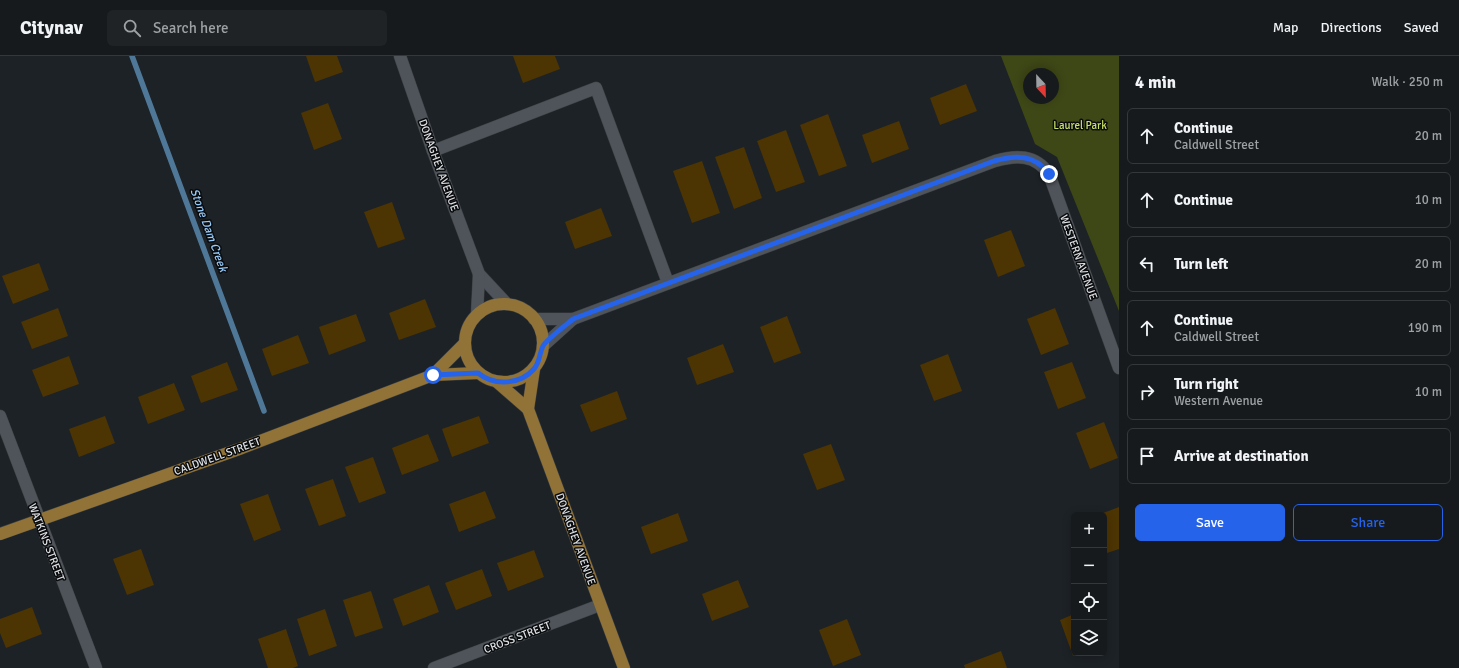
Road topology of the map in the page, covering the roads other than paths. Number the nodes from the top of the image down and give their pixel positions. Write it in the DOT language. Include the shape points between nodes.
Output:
graph roads {
  1 [pos="400,56"];
  2 [pos="433,151"];
  3 [pos="479,274"];
  4 [pos="668,283"];
  5 [pos="506,303"];
  6 [pos="477,314"];
  7 [pos="534,319"];
  8 [pos="573,319"];
  9 [pos="464,344"];
  10 [pos="543,346"];
  11 [pos="1119,368"];
  12 [pos="534,369"];
  13 [pos="478,373"];
  14 [pos="433,375"];
  15 [pos="497,382"];
  16 [pos="528,409"];
  17 [pos="0,416"];
  18 [pos="39,519"];
  19 [pos="0,534"];
  20 [pos="600,606"];
  21 [pos="96,668"];
  22 [pos="434,668"];
  23 [pos="624,668"];
  1 -- 2 [label="street, DONAGHEY AVENUE"];
  2 -- 3 [label="street, DONAGHEY AVENUE"];
  2 -- 4 [label="street" via="596,88"];
  3 -- 5 [label="street, DONAGHEY AVENUE"];
  3 -- 6 [label="street, DONAGHEY AVENUE"];
  4 -- 8 [label="street"];
  4 -- 11 [label="street, WESTERN AVENUE" via="994,161 1026,157 1044,166 1049,174"];
  5 -- 6 [label="main road" via="493,305"];
  5 -- 7 [label="main road" via="529,312"];
  6 -- 9 [label="main road" via="466,331"];
  7 -- 8 [label="street"];
  7 -- 10 [label="main road" via="542,333"];
  8 -- 10 [label="street"];
  9 -- 13 [label="main road" via="466,357"];
  9 -- 14 [label="main road, CALDWELL STREET"];
  10 -- 12 [label="main road" via="541,358"];
  12 -- 15 [label="main road" via="523,378"];
  12 -- 16 [label="main road, DONAGHEY AVENUE"];
  13 -- 14 [label="main road, CALDWELL STREET"];
  13 -- 15 [label="main road"];
  14 -- 18 [label="main road, CALDWELL STREET" via="242,448"];
  15 -- 16 [label="main road, DONAGHEY AVENUE"];
  16 -- 20 [label="main road, DONAGHEY AVENUE"];
  17 -- 18 [label="street, WATKINS STREET"];
  18 -- 19 [label="main road, CALDWELL STREET"];
  18 -- 21 [label="street, WATKINS STREET"];
  20 -- 22 [label="street, CROSS STREET"];
  20 -- 23 [label="main road, DONAGHEY AVENUE"];
}
